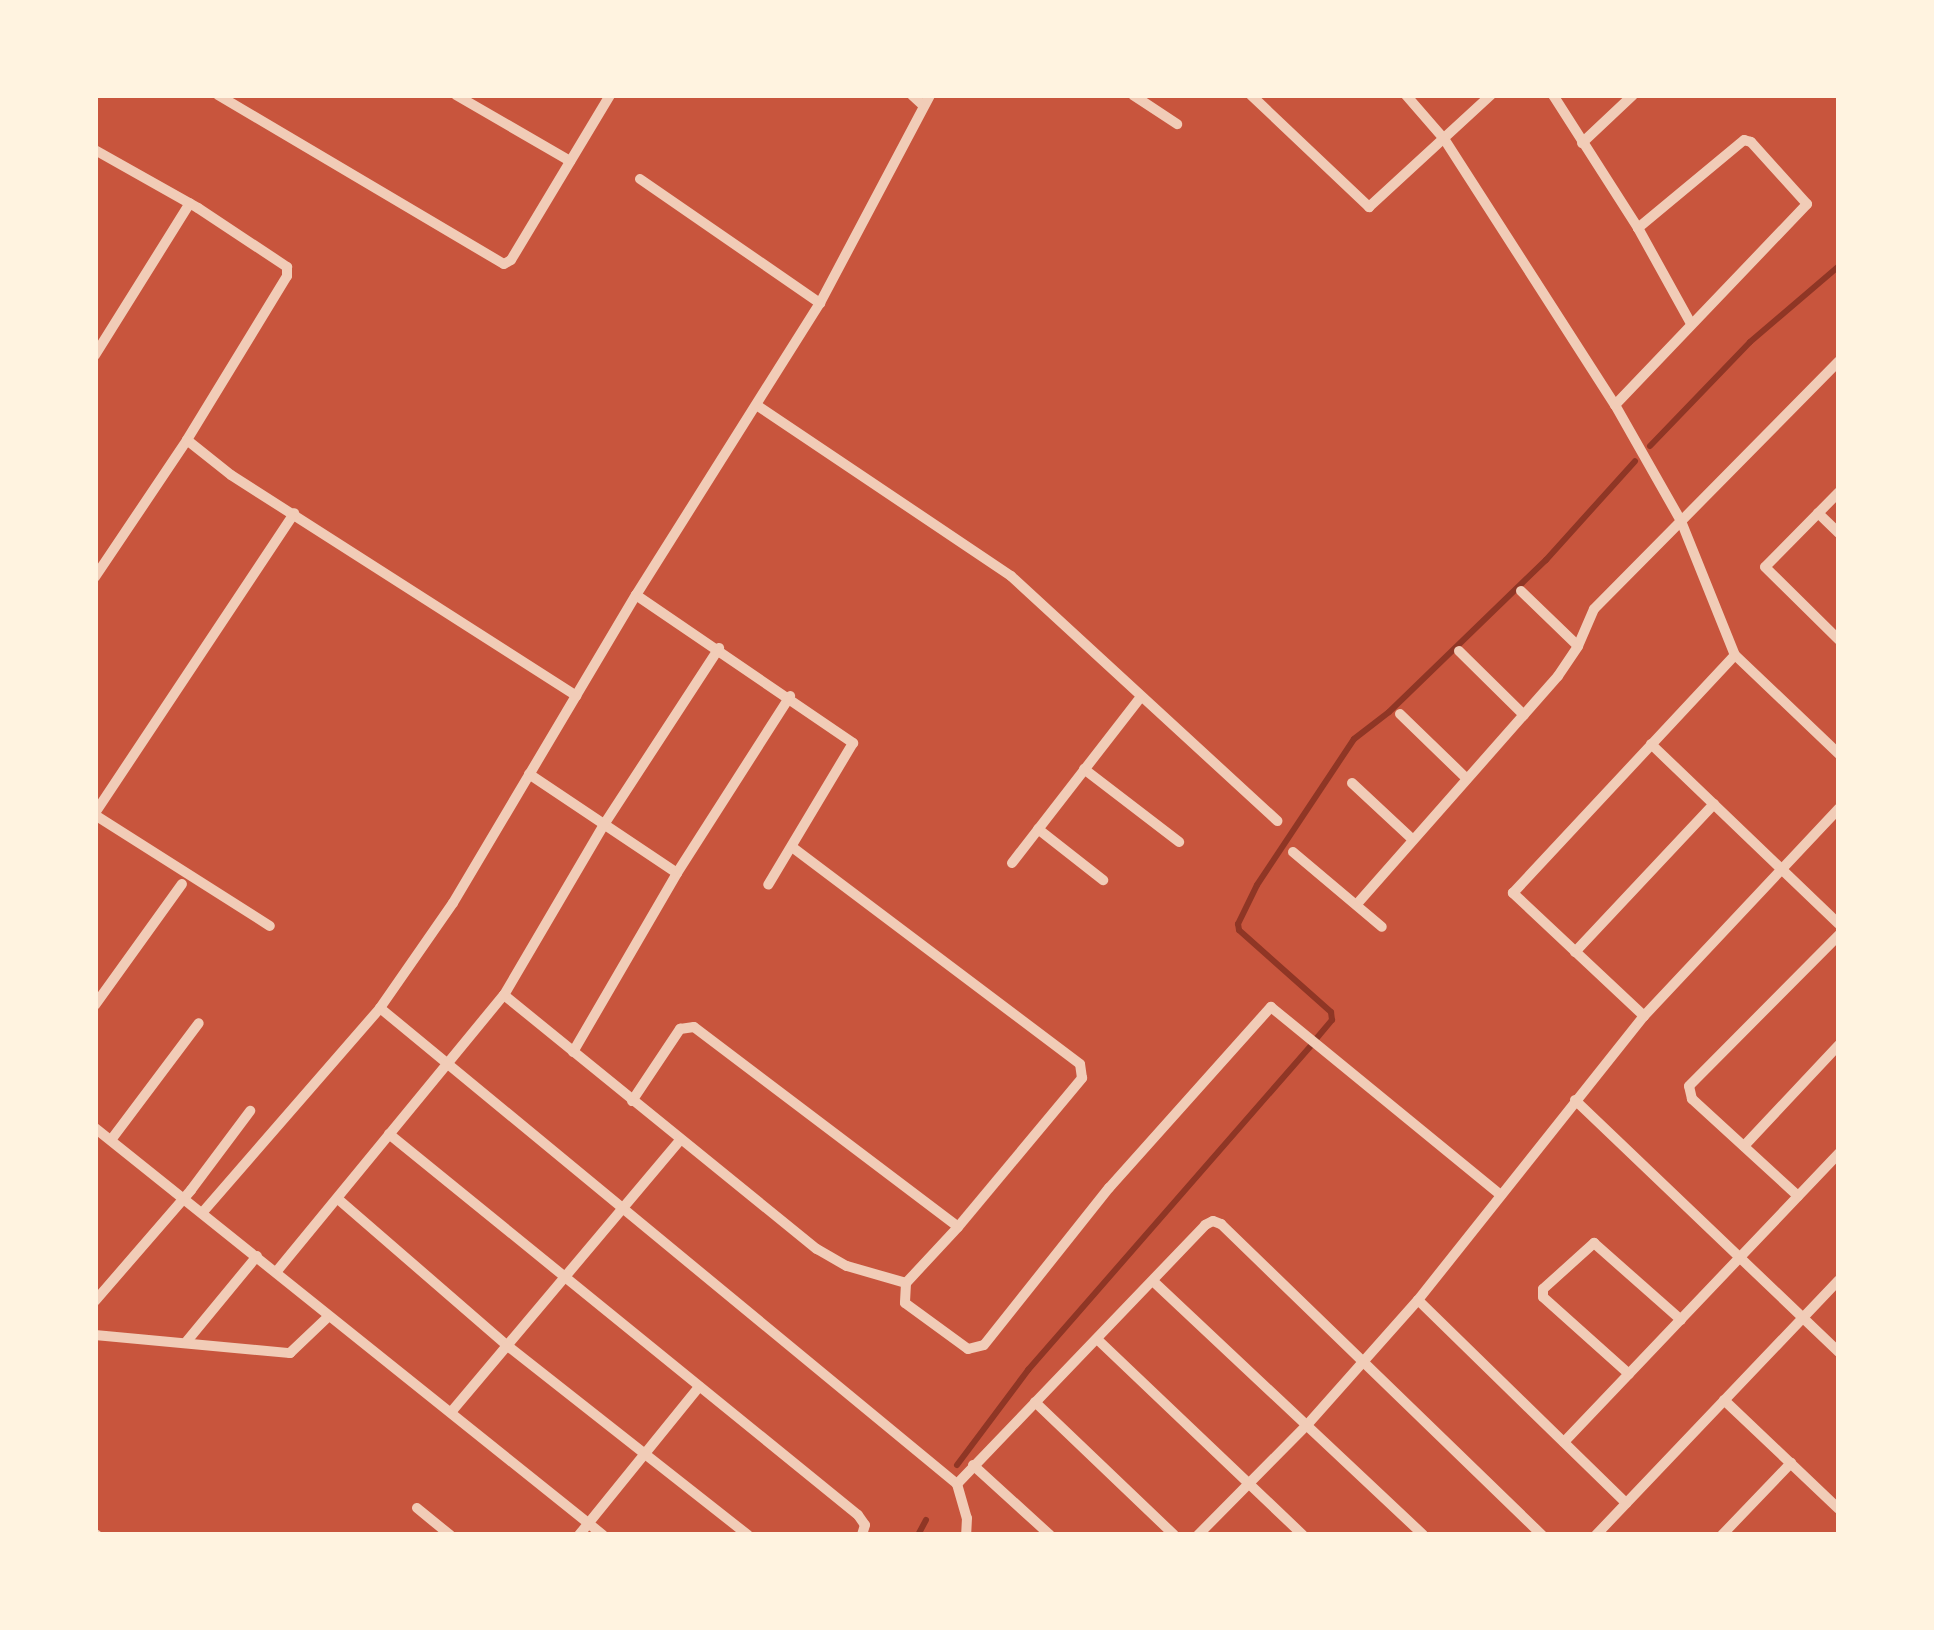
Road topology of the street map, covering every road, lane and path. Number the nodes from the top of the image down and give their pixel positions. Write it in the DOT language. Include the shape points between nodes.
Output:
graph roads {
  1 [pos="218,95"];
  2 [pos="456,95"];
  3 [pos="610,95"];
  4 [pos="912,95"];
  5 [pos="1133,95"];
  6 [pos="1252,95"];
  7 [pos="1406,95"];
  8 [pos="1492,95"];
  9 [pos="1553,95"];
  10 [pos="1632,95"];
  11 [pos="927,100"];
  12 [pos="1177,124"];
  13 [pos="1445,140"];
  14 [pos="1582,144"];
  15 [pos="95,150"];
  16 [pos="570,161"];
  17 [pos="640,180"];
  18 [pos="190,203"];
  19 [pos="1638,228"];
  20 [pos="820,304"];
  21 [pos="1690,322"];
  22 [pos="95,355"];
  23 [pos="1839,361"];
  24 [pos="1615,405"];
  25 [pos="758,406"];
  26 [pos="187,440"];
  27 [pos="1839,492"];
  28 [pos="294,513"];
  29 [pos="1818,513"];
  30 [pos="1681,522"];
  31 [pos="1839,533"];
  32 [pos="95,577"];
  33 [pos="1521,591"];
  34 [pos="636,595"];
  35 [pos="1839,640"];
  36 [pos="1578,646"];
  37 [pos="719,648"];
  38 [pos="1459,650"];
  39 [pos="1735,656"];
  40 [pos="576,696"];
  41 [pos="790,696"];
  42 [pos="1140,698"];
  43 [pos="1400,714"];
  44 [pos="1524,715"];
  45 [pos="1651,744"];
  46 [pos="1839,754"];
  47 [pos="1084,769"];
  48 [pos="528,774"];
  49 [pos="1467,779"];
  50 [pos="1352,783"];
  51 [pos="1714,804"];
  52 [pos="1839,808"];
  53 [pos="95,814"];
  54 [pos="1277,821"];
  55 [pos="605,823"];
  56 [pos="1038,829"];
  57 [pos="1412,838"];
  58 [pos="1179,842"];
  59 [pos="792,846"];
  60 [pos="1294,852"];
  61 [pos="1012,863"];
  62 [pos="1781,869"];
  63 [pos="676,873"];
  64 [pos="1103,880"];
  65 [pos="182,884"];
  66 [pos="768,885"];
  67 [pos="1357,904"];
  68 [pos="1839,924"];
  69 [pos="270,926"];
  70 [pos="1382,927"];
  71 [pos="1839,935"];
  72 [pos="1575,952"];
  73 [pos="504,995"];
  74 [pos="95,1005"];
  75 [pos="383,1011"];
  76 [pos="1644,1016"];
  77 [pos="199,1023"];
  78 [pos="1839,1045"];
  79 [pos="573,1052"];
  80 [pos="446,1066"];
  81 [pos="1576,1100"];
  82 [pos="632,1101"];
  83 [pos="250,1112"];
  84 [pos="95,1128"];
  85 [pos="389,1134"];
  86 [pos="111,1140"];
  87 [pos="679,1141"];
  88 [pos="1744,1146"];
  89 [pos="1839,1153"];
  90 [pos="1501,1195"];
  91 [pos="1798,1196"];
  92 [pos="184,1198"];
  93 [pos="338,1199"];
  94 [pos="622,1210"];
  95 [pos="202,1213"];
  96 [pos="958,1226"];
  97 [pos="257,1256"];
  98 [pos="1740,1257"];
  99 [pos="277,1271"];
  100 [pos="565,1277"];
  101 [pos="1839,1280"];
  102 [pos="1154,1282"];
  103 [pos="906,1283"];
  104 [pos="1418,1300"];
  105 [pos="95,1302"];
  106 [pos="1804,1317"];
  107 [pos="328,1318"];
  108 [pos="1680,1320"];
  109 [pos="95,1335"];
  110 [pos="1097,1339"];
  111 [pos="187,1342"];
  112 [pos="509,1347"];
  113 [pos="1839,1352"];
  114 [pos="1364,1360"];
  115 [pos="1629,1374"];
  116 [pos="700,1387"];
  117 [pos="1724,1400"];
  118 [pos="1035,1402"];
  119 [pos="452,1411"];
  120 [pos="1307,1426"];
  121 [pos="1564,1442"];
  122 [pos="646,1454"];
  123 [pos="1790,1463"];
  124 [pos="974,1465"];
  125 [pos="958,1484"];
  126 [pos="1248,1486"];
  127 [pos="1626,1503"];
  128 [pos="417,1508"];
  129 [pos="1839,1509"];
  130 [pos="588,1523"];
  131 [pos="1726,1531"];
  132 [pos="450,1535"];
  133 [pos="578,1535"];
  134 [pos="603,1535"];
  135 [pos="748,1535"];
  136 [pos="862,1535"];
  137 [pos="966,1535"];
  138 [pos="1050,1535"];
  139 [pos="1174,1535"];
  140 [pos="1198,1535"];
  141 [pos="1304,1535"];
  142 [pos="1423,1535"];
  143 [pos="1542,1535"];
  144 [pos="1596,1535"];
  145 [pos="1740,1535"];
  1 -- 16 [label="street" via="504,264"];
  2 -- 16 [label="street"];
  3 -- 16 [label="street"];
  4 -- 11 [label="street"];
  5 -- 12 [label="street"];
  6 -- 13 [label="street" via="1362,206 1374,207"];
  7 -- 13 [label="street"];
  8 -- 13 [label="street"];
  9 -- 14 [label="street"];
  10 -- 14 [label="street"];
  11 -- 20 [label="street"];
  13 -- 24 [label="street"];
  14 -- 19 [label="street"];
  15 -- 18 [label="street"];
  17 -- 20 [label="street"];
  18 -- 22 [label="street"];
  18 -- 26 [label="street" via="283,260 287,276"];
  19 -- 21 [label="street"];
  19 -- 21 [label="street" via="1744,140 1808,204"];
  20 -- 25 [label="street"];
  21 -- 24 [label="street"];
  23 -- 30 [label="street"];
  24 -- 30 [label="street"];
  25 -- 34 [label="street"];
  25 -- 42 [label="street" via="1011,576"];
  26 -- 28 [label="street"];
  26 -- 32 [label="street"];
  27 -- 29 [label="street"];
  28 -- 40 [label="street"];
  28 -- 53 [label="street"];
  29 -- 31 [label="street"];
  29 -- 35 [label="street" via="1765,568"];
  30 -- 36 [label="street" via="1594,609"];
  30 -- 39 [label="street"];
  33 -- 36 [label="street"];
  34 -- 37 [label="street"];
  34 -- 40 [label="street"];
  36 -- 44 [label="street"];
  37 -- 41 [label="street"];
  37 -- 55 [label="street"];
  38 -- 44 [label="street"];
  39 -- 45 [label="street"];
  39 -- 46 [label="street"];
  40 -- 48 [label="street"];
  41 -- 59 [label="street" via="853,743"];
  41 -- 63 [label="street"];
  42 -- 47 [label="street"];
  42 -- 54 [label="street"];
  43 -- 49 [label="street"];
  44 -- 49 [label="street"];
  45 -- 51 [label="street"];
  45 -- 72 [label="street" via="1513,894"];
  47 -- 56 [label="street"];
  47 -- 58 [label="street"];
  48 -- 55 [label="street"];
  48 -- 75 [label="street"];
  49 -- 57 [label="street"];
  50 -- 57 [label="street"];
  51 -- 62 [label="street"];
  51 -- 72 [label="street"];
  52 -- 62 [label="street"];
  53 -- 69 [label="street"];
  55 -- 63 [label="street"];
  55 -- 73 [label="street"];
  56 -- 61 [label="street"];
  56 -- 64 [label="street"];
  57 -- 67 [label="street"];
  59 -- 66 [label="street"];
  59 -- 96 [label="street" via="1083,1070 1043,1129"];
  60 -- 67 [label="street"];
  62 -- 68 [label="street"];
  62 -- 76 [label="street"];
  63 -- 79 [label="street"];
  65 -- 74 [label="street"];
  67 -- 70 [label="street"];
  71 -- 88 [label="street" via="1689,1086 1692,1099"];
  72 -- 76 [label="street"];
  73 -- 79 [label="street"];
  73 -- 80 [label="street"];
  75 -- 80 [label="street"];
  75 -- 95 [label="street"];
  76 -- 81 [label="street"];
  77 -- 86 [label="street"];
  78 -- 88 [label="street"];
  79 -- 82 [label="street"];
  80 -- 85 [label="street"];
  80 -- 94 [label="street"];
  81 -- 90 [label="street"];
  81 -- 98 [label="street"];
  82 -- 87 [label="street"];
  82 -- 96 [label="street" via="680,1029 694,1027"];
  83 -- 92 [label="street"];
  84 -- 86 [label="street"];
  85 -- 93 [label="street"];
  85 -- 100 [label="street"];
  86 -- 92 [label="street"];
  87 -- 94 [label="street"];
  87 -- 103 [label="street" via="818,1249 848,1266"];
  88 -- 91 [label="street"];
  89 -- 91 [label="street"];
  90 -- 103 [label="street" via="1270,1007 1109,1188 984,1345 968,1350 905,1303"];
  90 -- 104 [label="street"];
  91 -- 98 [label="street"];
  92 -- 95 [label="street"];
  92 -- 105 [label="street"];
  93 -- 99 [label="street"];
  93 -- 112 [label="street"];
  94 -- 100 [label="street"];
  94 -- 125 [label="street"];
  95 -- 97 [label="street"];
  96 -- 103 [label="street"];
  97 -- 99 [label="street"];
  97 -- 111 [label="street"];
  98 -- 106 [label="street"];
  98 -- 108 [label="street"];
  99 -- 107 [label="street"];
  100 -- 112 [label="street"];
  100 -- 116 [label="street"];
  101 -- 106 [label="street"];
  102 -- 110 [label="street"];
  102 -- 114 [label="street" via="1204,1225 1221,1224"];
  102 -- 120 [label="street"];
  104 -- 114 [label="street"];
  104 -- 121 [label="street"];
  106 -- 113 [label="street"];
  106 -- 117 [label="street"];
  107 -- 111 [label="street" via="290,1352"];
  107 -- 119 [label="street"];
  108 -- 115 [label="street"];
  108 -- 115 [label="street" via="1594,1243 1543,1288 1543,1297"];
  109 -- 111 [label="street"];
  110 -- 118 [label="street"];
  110 -- 126 [label="street"];
  112 -- 119 [label="street"];
  112 -- 122 [label="street"];
  114 -- 120 [label="street"];
  114 -- 143 [label="street"];
  115 -- 121 [label="street"];
  116 -- 122 [label="street"];
  116 -- 136 [label="street" via="858,1515"];
  117 -- 123 [label="street"];
  117 -- 127 [label="street"];
  118 -- 124 [label="street"];
  118 -- 139 [label="street"];
  119 -- 130 [label="street"];
  120 -- 126 [label="street"];
  120 -- 142 [label="street"];
  121 -- 127 [label="street"];
  122 -- 130 [label="street"];
  122 -- 135 [label="street"];
  123 -- 129 [label="street"];
  123 -- 131 [label="street"];
  124 -- 125 [label="street"];
  124 -- 138 [label="street"];
  125 -- 137 [label="street"];
  126 -- 140 [label="street"];
  126 -- 141 [label="street"];
  127 -- 144 [label="street"];
  128 -- 132 [label="street"];
  130 -- 133 [label="street"];
  130 -- 134 [label="street"];
  131 -- 145 [label="street"];
}
